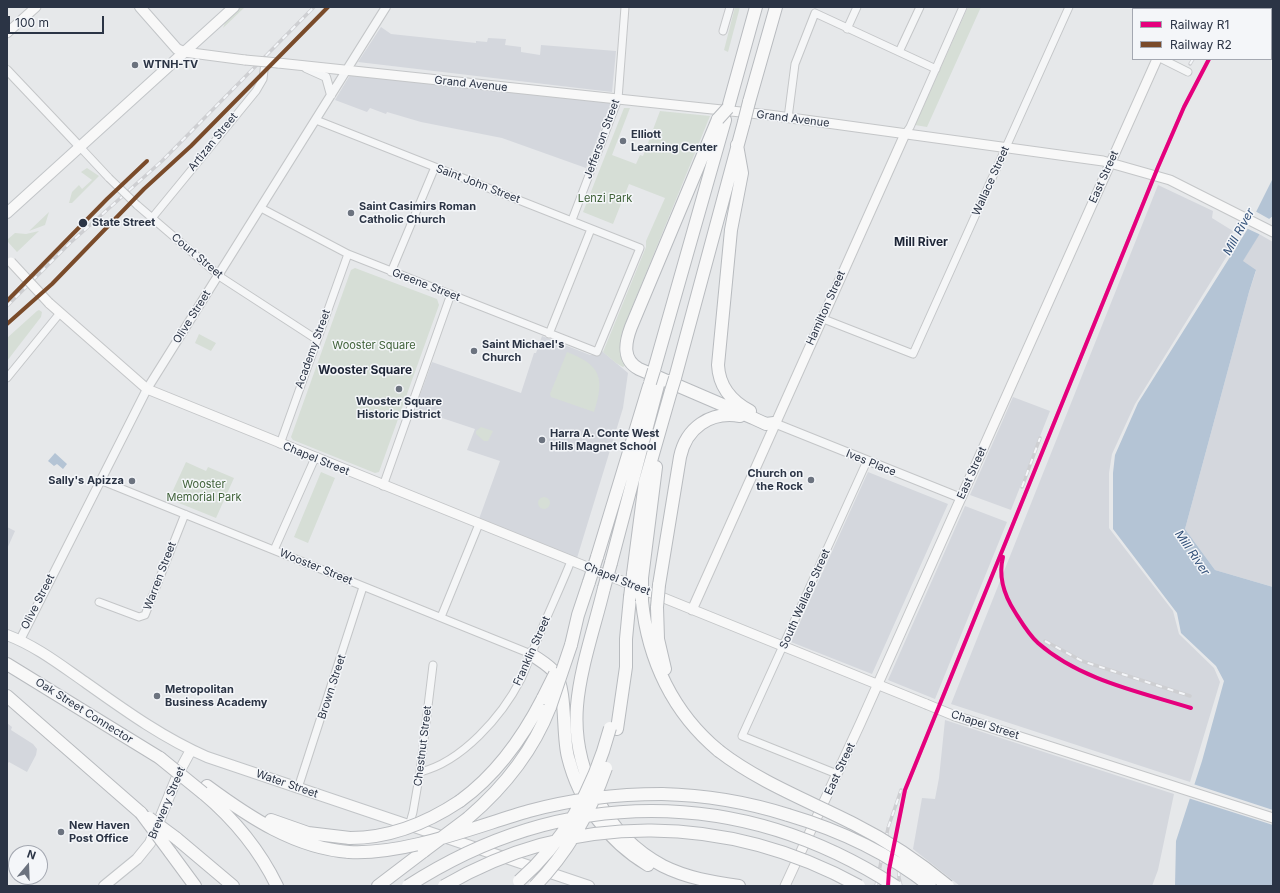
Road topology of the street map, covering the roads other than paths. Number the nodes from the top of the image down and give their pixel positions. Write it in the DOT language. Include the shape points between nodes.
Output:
graph roads {
  1 [pos="36,7"];
  2 [pos="140,7"];
  3 [pos="234,7"];
  4 [pos="386,7"];
  5 [pos="625,7"];
  6 [pos="730,7"];
  7 [pos="756,7"];
  8 [pos="776,7"];
  9 [pos="857,7"];
  10 [pos="920,7"];
  11 [pos="963,7"];
  12 [pos="1068,7"];
  13 [pos="814,10"];
  14 [pos="847,29"];
  15 [pos="723,31"];
  16 [pos="7,33"];
  17 [pos="184,52"];
  18 [pos="899,52"];
  19 [pos="1157,60"];
  20 [pos="1164,60"];
  21 [pos="265,62"];
  22 [pos="297,65"];
  23 [pos="347,69"];
  24 [pos="936,69"];
  25 [pos="7,70"];
  26 [pos="1188,72"];
  27 [pos="331,96"];
  28 [pos="618,99"];
  29 [pos="725,112"];
  30 [pos="788,118"];
  31 [pos="316,120"];
  32 [pos="905,134"];
  33 [pos="737,145"];
  34 [pos="1006,147"];
  35 [pos="80,148"];
  36 [pos="1111,162"];
  37 [pos="435,167"];
  38 [pos="260,208"];
  39 [pos="7,213"];
  40 [pos="152,218"];
  41 [pos="572,220"];
  42 [pos="591,229"];
  43 [pos="1270,230"];
  44 [pos="348,254"];
  45 [pos="9,260"];
  46 [pos="392,272"];
  47 [pos="219,274"];
  48 [pos="450,294"];
  49 [pos="60,313"];
  50 [pos="821,318"];
  51 [pos="549,334"];
  52 [pos="316,339"];
  53 [pos="597,352"];
  54 [pos="7,378"];
  55 [pos="654,384"];
  56 [pos="147,389"];
  57 [pos="753,418"];
  58 [pos="774,423"];
  59 [pos="280,444"];
  60 [pos="315,458"];
  61 [pos="867,461"];
  62 [pos="100,480"];
  63 [pos="383,486"];
  64 [pos="965,500"];
  65 [pos="184,514"];
  66 [pos="479,524"];
  67 [pos="274,550"];
  68 [pos="571,561"];
  69 [pos="638,576"];
  70 [pos="363,586"];
  71 [pos="99,602"];
  72 [pos="692,610"];
  73 [pos="441,617"];
  74 [pos="7,634"];
  75 [pos="20,640"];
  76 [pos="783,647"];
  77 [pos="531,654"];
  78 [pos="7,664"];
  79 [pos="433,665"];
  80 [pos="877,685"];
  81 [pos="7,696"];
  82 [pos="547,703"];
  83 [pos="686,718"];
  84 [pos="614,729"];
  85 [pos="191,750"];
  86 [pos="420,772"];
  87 [pos="837,774"];
  88 [pos="298,788"];
  89 [pos="205,789"];
  90 [pos="1273,818"];
  91 [pos="409,826"];
  92 [pos="173,845"];
  93 [pos="516,883"];
  94 [pos="569,883"];
  95 [pos="104,886"];
  96 [pos="195,886"];
  97 [pos="221,886"];
  98 [pos="233,886"];
  99 [pos="277,886"];
  100 [pos="378,886"];
  101 [pos="408,886"];
  102 [pos="444,886"];
  103 [pos="536,886"];
  104 [pos="589,886"];
  105 [pos="702,886"];
  106 [pos="739,886"];
  107 [pos="785,886"];
  108 [pos="859,886"];
  109 [pos="895,886"];
  110 [pos="930,886"];
  111 [pos="948,886"];
  1 -- 16 [label="main road"];
  2 -- 17 [label="main road" via="177,49"];
  3 -- 17 [label="main road"];
  4 -- 23 [label="street, Olive Street"];
  5 -- 28 [label="street, Jefferson Street"];
  6 -- 15 [label="street"];
  7 -- 29 [label="highway"];
  8 -- 33 [label="highway, bridge"];
  9 -- 14 [label="street"];
  10 -- 18 [label="street"];
  11 -- 24 [label="street, Hamilton Street"];
  12 -- 34 [label="street, Wallace Street"];
  13 -- 14 [label="street"];
  13 -- 30 [label="street" via="795,64"];
  14 -- 18 [label="street"];
  17 -- 21 [label="main road, Grand Avenue, bridge"];
  17 -- 35 [label="main road"];
  18 -- 24 [label="street"];
  19 -- 36 [label="main road, East Street"];
  20 -- 26 [label="street"];
  21 -- 22 [label="main road, Grand Avenue, bridge"];
  21 -- 40 [label="street, Artizan Street" via="263,79 256,91"];
  22 -- 23 [label="main road, Grand Avenue"];
  22 -- 27 [label="street, Grand Avenue" via="326,77"];
  23 -- 27 [label="street, Olive Street"];
  23 -- 28 [label="main road, Grand Avenue"];
  24 -- 32 [label="street, Hamilton Street"];
  25 -- 35 [label="street, Court Street"];
  27 -- 31 [label="street, Olive Street"];
  28 -- 30 [label="main road, Grand Avenue"];
  28 -- 41 [label="street, Jefferson Street"];
  29 -- 55 [label="highway" via="673,305 667,350"];
  29 -- 57 [label="highway" via="631,327 625,349 629,360 637,368"];
  30 -- 32 [label="main road, Grand Avenue"];
  31 -- 37 [label="street, Saint John Street"];
  31 -- 38 [label="street, Olive Street"];
  32 -- 34 [label="main road, Grand Avenue"];
  32 -- 50 [label="main road, Hamilton Street"];
  33 -- 58 [label="highway" via="742,173 730,238 718,347 718,370 723,386 734,400"];
  33 -- 69 [label="highway, bridge" via="658,438"];
  34 -- 36 [label="main road, Grand Avenue"];
  34 -- 50 [label="street, Wallace Street" via="913,354"];
  35 -- 39 [label="main road"];
  35 -- 40 [label="street, Court Street, bridge"];
  36 -- 43 [label="main road, Grand Avenue" via="1170,180"];
  36 -- 64 [label="main road, East Street"];
  37 -- 41 [label="street, Saint John Street"];
  37 -- 46 [label="street"];
  38 -- 44 [label="street, Greene Street"];
  38 -- 47 [label="street, Olive Street"];
  40 -- 47 [label="street, Court Street"];
  41 -- 42 [label="street, Saint John Street"];
  42 -- 51 [label="street"];
  42 -- 53 [label="street, Saint John Street" via="640,248"];
  44 -- 46 [label="street, Greene Street"];
  44 -- 52 [label="street, Academy Street"];
  45 -- 49 [label="main road, Chapel Street, bridge"];
  46 -- 48 [label="street, Greene Street"];
  47 -- 52 [label="street, Court Street"];
  47 -- 56 [label="street, Olive Street"];
  48 -- 51 [label="street, Greene Street"];
  48 -- 63 [label="street"];
  49 -- 54 [label="street"];
  49 -- 56 [label="main road, Chapel Street"];
  50 -- 58 [label="main road, Hamilton Street"];
  51 -- 53 [label="street, Greene Street"];
  52 -- 59 [label="street, Academy Street"];
  55 -- 82 [label="highway, bridge" via="569,644"];
  55 -- 106 [label="highway, bridge" via="582,676 577,705 577,741 591,788 621,832 651,858 672,870 692,878"];
  56 -- 59 [label="main road, Chapel Street"];
  56 -- 62 [label="street, Olive Street"];
  57 -- 58 [label="highway" via="768,424"];
  57 -- 83 [label="highway, bridge" via="727,414 715,416 698,425 684,442 680,458 657,607 658,639 663,663"];
  58 -- 61 [label="street, Ives Place"];
  58 -- 72 [label="main road, Hamilton Street"];
  59 -- 60 [label="main road, Chapel Street"];
  60 -- 63 [label="main road, Chapel Street"];
  60 -- 67 [label="street"];
  61 -- 64 [label="street, Ives Place"];
  61 -- 76 [label="street, South Wallace Street"];
  62 -- 65 [label="street, Wooster Street"];
  62 -- 75 [label="street, Olive Street"];
  63 -- 66 [label="main road, Chapel Street"];
  64 -- 80 [label="main road, East Street"];
  65 -- 67 [label="street, Wooster Street"];
  65 -- 71 [label="street, Warren Street" via="145,615 139,617"];
  66 -- 68 [label="main road, Chapel Street"];
  66 -- 73 [label="street"];
  67 -- 70 [label="street, Wooster Street"];
  68 -- 72 [label="main road, Chapel Street"];
  68 -- 77 [label="street, Franklin Street"];
  69 -- 83 [label="highway, bridge" via="653,657"];
  69 -- 84 [label="highway, bridge" via="630,597 626,667"];
  70 -- 73 [label="street, Wooster Street"];
  70 -- 88 [label="street, Brown Street"];
  72 -- 76 [label="main road, Chapel Street"];
  73 -- 77 [label="street, Wooster Street"];
  74 -- 75 [label="main road, Water Street"];
  75 -- 85 [label="main road, Water Street"];
  76 -- 80 [label="main road, Chapel Street"];
  76 -- 87 [label="street, South Wallace Street" via="742,736"];
  77 -- 86 [label="street, Franklin Street" via="514,691 475,739 443,763"];
  77 -- 105 [label="highway" via="551,668 557,677 562,698 565,746 571,768 580,792 598,820 620,845 644,863 671,877"];
  78 -- 89 [label="highway, Oak Street Connector, bridge" via="160,758"];
  79 -- 86 [label="street, Chestnut Street"];
  80 -- 87 [label="main road, East Street"];
  80 -- 90 [label="main road, Chapel Street, bridge" via="955,716"];
  81 -- 92 [label="highway, bridge" via="141,813"];
  82 -- 89 [label="highway, bridge" via="486,780 436,816 409,828 377,836 320,836 288,827 269,819 227,794"];
  82 -- 100 [label="highway, bridge" via="536,737 516,768 484,803"];
  83 -- 111 [label="highway, bridge" via="718,751 755,775 882,839"];
  84 -- 93 [label="highway, bridge" via="576,814 548,852"];
  84 -- 103 [label="highway, bridge" via="604,775 588,810 564,851"];
  85 -- 88 [label="main road, Water Street"];
  85 -- 95 [label="main road, Brewery Street" via="179,772 150,843 137,859"];
  86 -- 91 [label="street, Chestnut Street" via="414,812"];
  87 -- 107 [label="main road, East Street"];
  88 -- 91 [label="main road, Water Street"];
  89 -- 99 [label="highway" via="261,858"];
  89 -- 110 [label="highway, bridge" via="283,834 316,847 349,852 397,849 531,810 572,801 623,795 677,795 750,804 839,832 876,851"];
  91 -- 94 [label="main road, Water Street"];
  92 -- 96 [label="highway"];
  92 -- 97 [label="highway"];
  92 -- 98 [label="highway"];
  94 -- 104 [label="main road, Water Street"];
  101 -- 109 [label="highway, bridge" via="448,861 513,833 582,816 653,811 716,816 776,830 836,852"];
  102 -- 108 [label="highway, bridge" via="477,868 534,847 592,834 648,830 707,834 764,846 819,866"];
}
